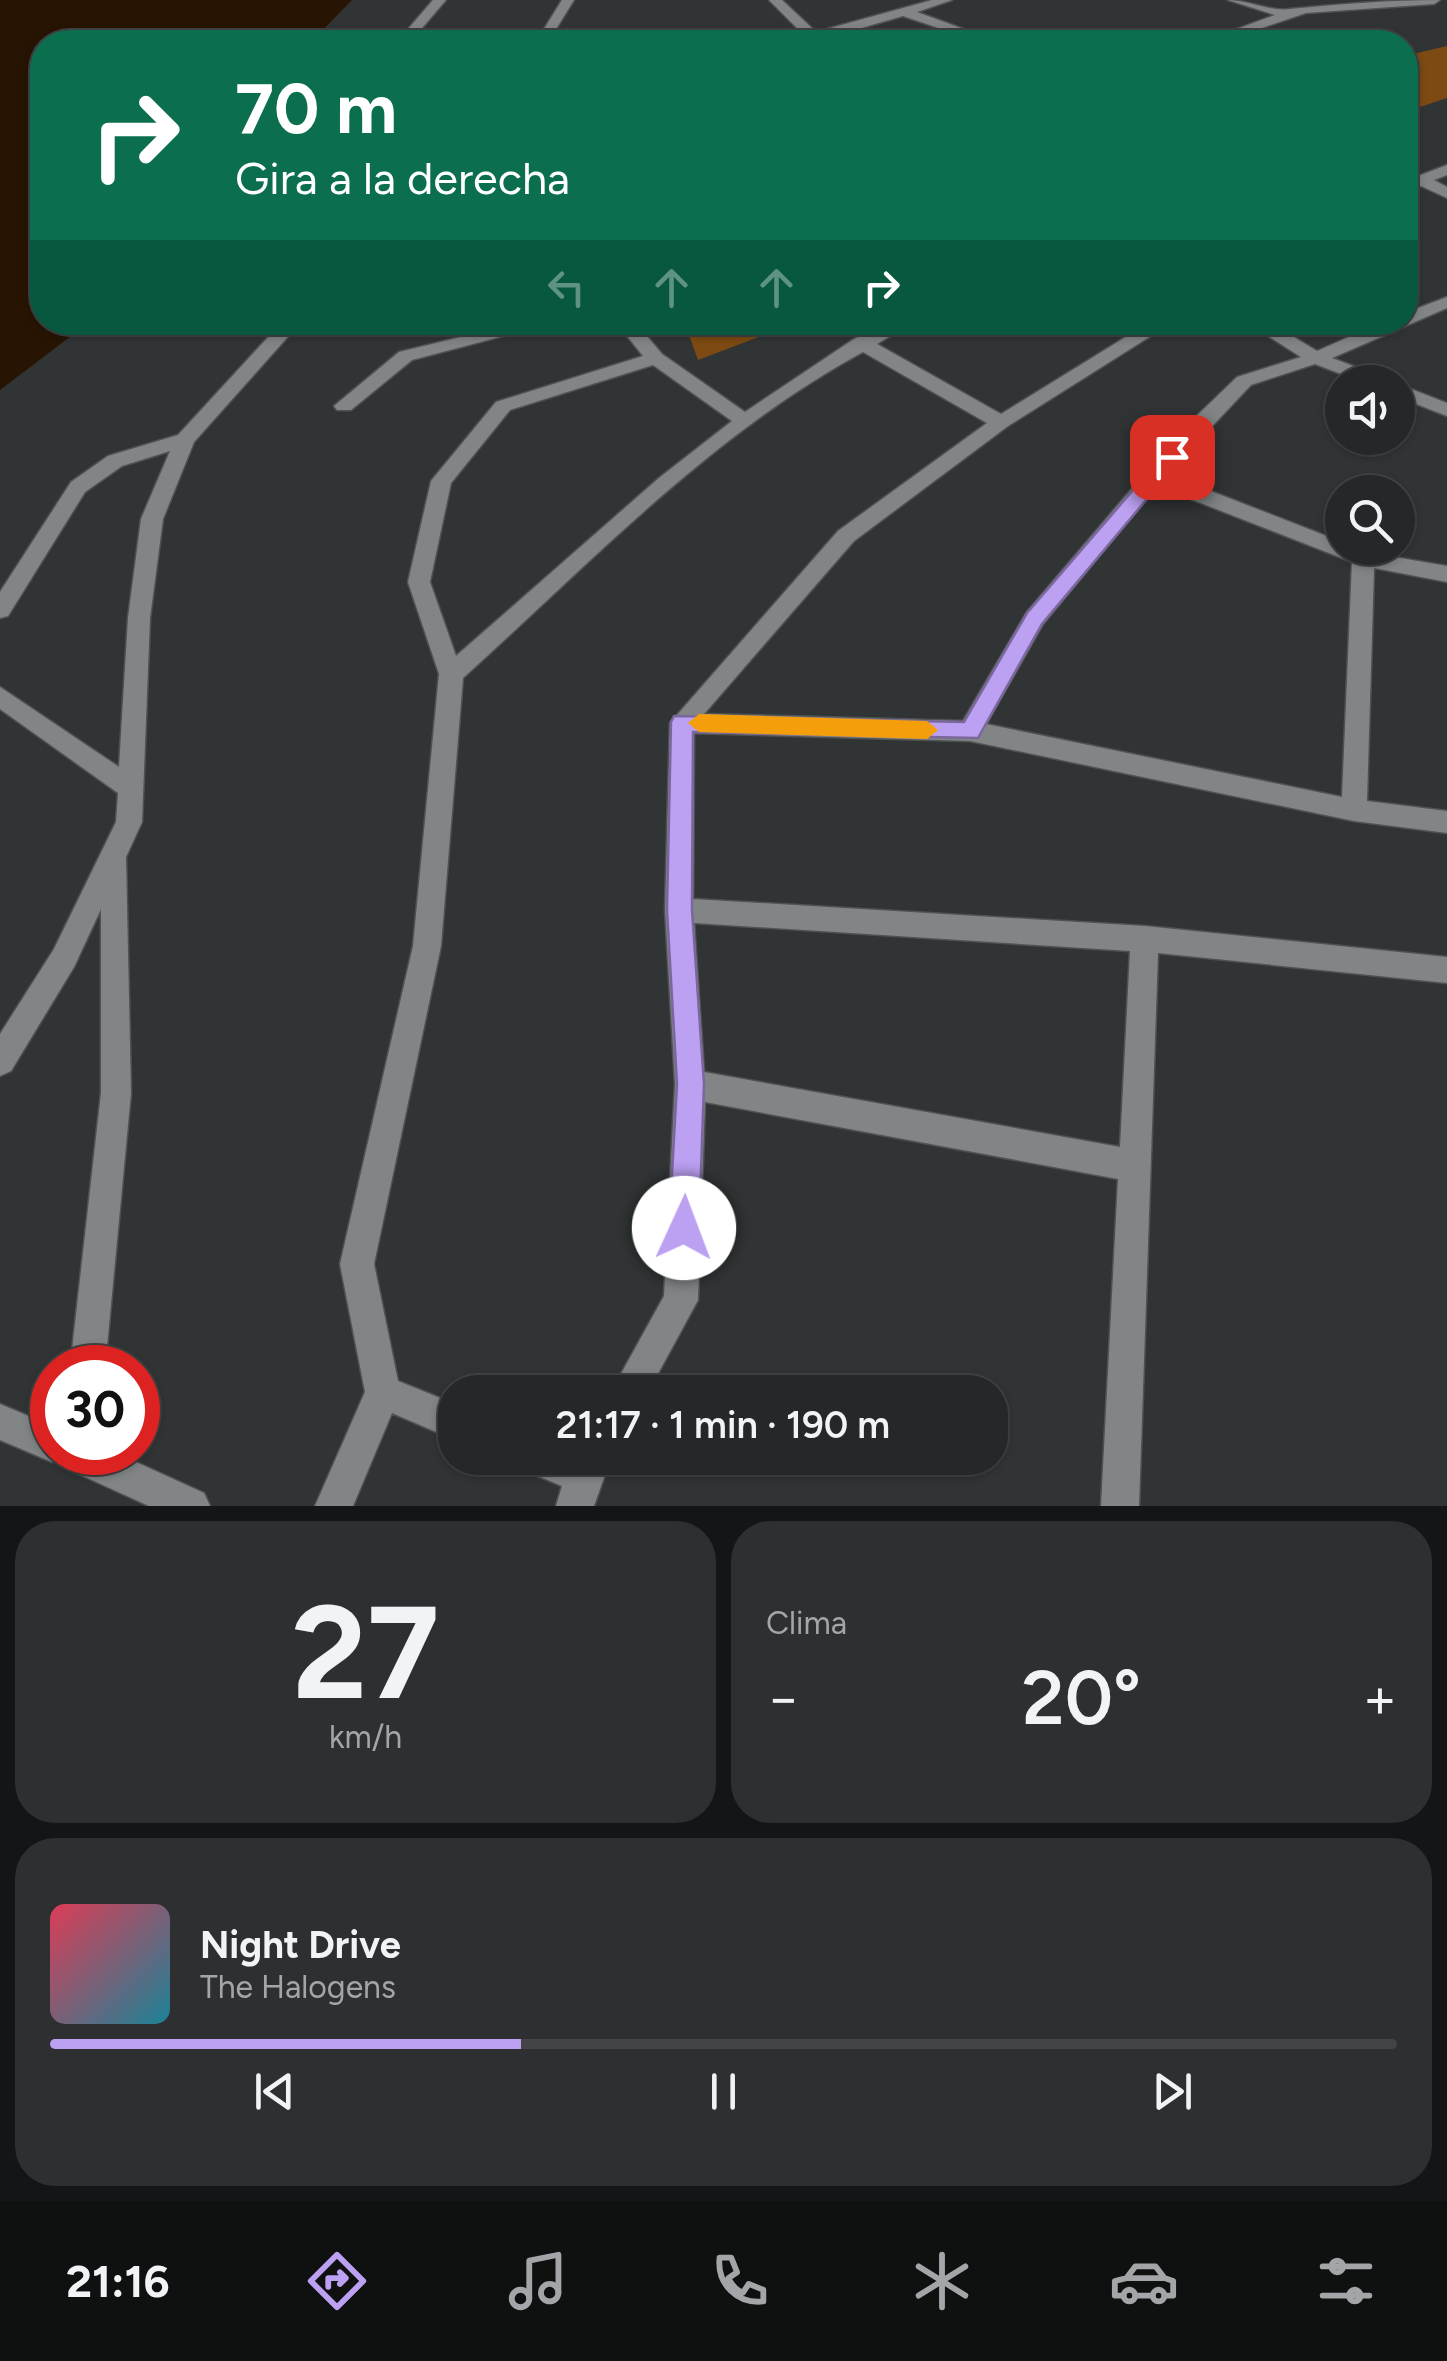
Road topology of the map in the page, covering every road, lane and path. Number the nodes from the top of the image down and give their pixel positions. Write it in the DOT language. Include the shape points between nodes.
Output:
graph roads {
  1 [pos="440,0"];
  2 [pos="568,0"];
  3 [pos="776,0"];
  4 [pos="946,0"];
  5 [pos="1234,0"];
  6 [pos="1434,0"];
  7 [pos="904,12"];
  8 [pos="1289,14"];
  9 [pos="414,30"];
  10 [pos="549,30"];
  11 [pos="807,30"];
  12 [pos="848,30"];
  13 [pos="957,30"];
  14 [pos="1243,30"];
  15 [pos="1447,170"];
  16 [pos="1418,181"];
  17 [pos="1418,185"];
  18 [pos="1447,193"];
  19 [pos="1447,302"];
  20 [pos="1418,314"];
  21 [pos="280,335"];
  22 [pos="494,335"];
  23 [pos="636,335"];
  24 [pos="877,335"];
  25 [pos="1143,335"];
  26 [pos="1277,335"];
  27 [pos="1369,335"];
  28 [pos="861,343"];
  29 [pos="655,358"];
  30 [pos="1316,358"];
  31 [pos="1334,365"];
  32 [pos="1415,397"];
  33 [pos="344,406"];
  34 [pos="1447,410"];
  35 [pos="745,421"];
  36 [pos="1001,422"];
  37 [pos="185,440"];
  38 [pos="1156,478"];
  39 [pos="1325,543"];
  40 [pos="1363,565"];
  41 [pos="1400,565"];
  42 [pos="1447,574"];
  43 [pos="0,610"];
  44 [pos="451,674"];
  45 [pos="0,696"];
  46 [pos="682,722"];
  47 [pos="970,732"];
  48 [pos="130,788"];
  49 [pos="1354,810"];
  50 [pos="1447,822"];
  51 [pos="115,852"];
  52 [pos="679,910"];
  53 [pos="1144,939"];
  54 [pos="1447,970"];
  55 [pos="0,1061"];
  56 [pos="690,1084"];
  57 [pos="1135,1166"];
  58 [pos="89,1345"];
  59 [pos="638,1375"];
  60 [pos="383,1392"];
  61 [pos="438,1415"];
  62 [pos="0,1422"];
  63 [pos="30,1434"];
  64 [pos="123,1475"];
  65 [pos="191,1506"];
  66 [pos="334,1506"];
  67 [pos="1120,1506"];
  1 -- 9 [label="street"];
  2 -- 10 [label="street"];
  3 -- 11 [label="street"];
  4 -- 7 [label="street"];
  5 -- 8 [label="street"];
  6 -- 8 [label="street"];
  7 -- 12 [label="street"];
  7 -- 13 [label="street"];
  8 -- 14 [label="street"];
  15 -- 16 [label="street"];
  17 -- 18 [label="street"];
  19 -- 20 [label="street"];
  21 -- 37 [label="street"];
  22 -- 33 [label="street" via="406,356"];
  23 -- 29 [label="street"];
  24 -- 28 [label="street"];
  25 -- 36 [label="street"];
  26 -- 30 [label="street"];
  27 -- 30 [label="street"];
  28 -- 35 [label="street"];
  28 -- 36 [label="street"];
  29 -- 35 [label="street"];
  29 -- 44 [label="street" via="503,406 441,481 419,582"];
  30 -- 31 [label="street"];
  30 -- 38 [label="street" via="1244,381"];
  32 -- 34 [label="street"];
  35 -- 44 [label="street"];
  36 -- 46 [label="street" via="846,536"];
  37 -- 43 [label="street" via="115,461 78,488"];
  37 -- 48 [label="street" via="152,519"];
  38 -- 39 [label="street"];
  38 -- 47 [label="street" via="1035,618"];
  40 -- 49 [label="street"];
  41 -- 42 [label="street"];
  44 -- 60 [label="street" via="426,946 358,1264"];
  45 -- 48 [label="street"];
  46 -- 47 [label="street"];
  46 -- 52 [label="street"];
  47 -- 49 [label="street"];
  48 -- 51 [label="street" via="129,822"];
  49 -- 50 [label="street"];
  51 -- 55 [label="street" via="64,958"];
  51 -- 58 [label="street" via="116,1093"];
  52 -- 53 [label="street"];
  52 -- 56 [label="street"];
  53 -- 54 [label="street"];
  53 -- 57 [label="street"];
  56 -- 57 [label="street"];
  56 -- 59 [label="street" via="680,1300"];
  57 -- 67 [label="street"];
  60 -- 61 [label="street"];
  60 -- 66 [label="street"];
  62 -- 63 [label="street"];
  64 -- 65 [label="street"];
}
